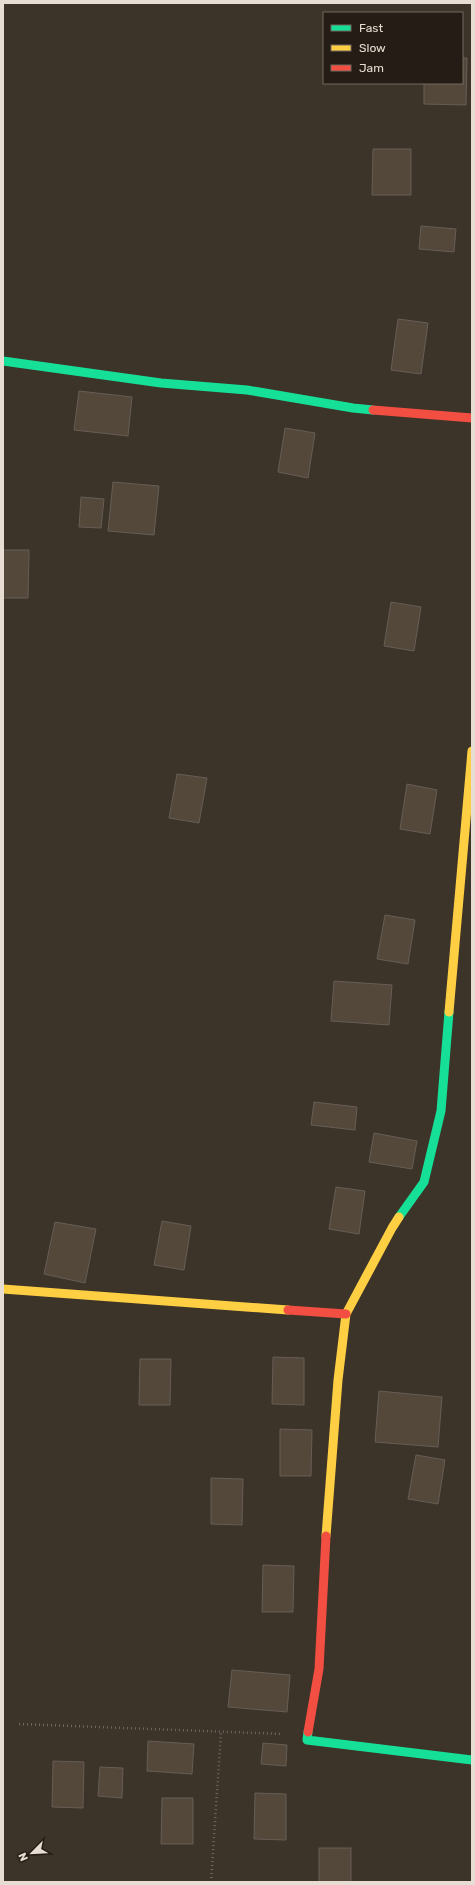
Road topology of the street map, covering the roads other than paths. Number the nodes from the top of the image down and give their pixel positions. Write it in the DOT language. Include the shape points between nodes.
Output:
graph roads {
  1 [pos="3,362"];
  2 [pos="472,418"];
  3 [pos="472,751"];
  4 [pos="3,1289"];
  5 [pos="346,1314"];
  6 [pos="472,1760"];
  1 -- 2 [label="street" via="161,383 247,390 353,408"];
  3 -- 5 [label="street" via="440,1111 424,1182 392,1228"];
  4 -- 5 [label="street"];
  5 -- 6 [label="street" via="330,1475 319,1669 307,1740"];
}
